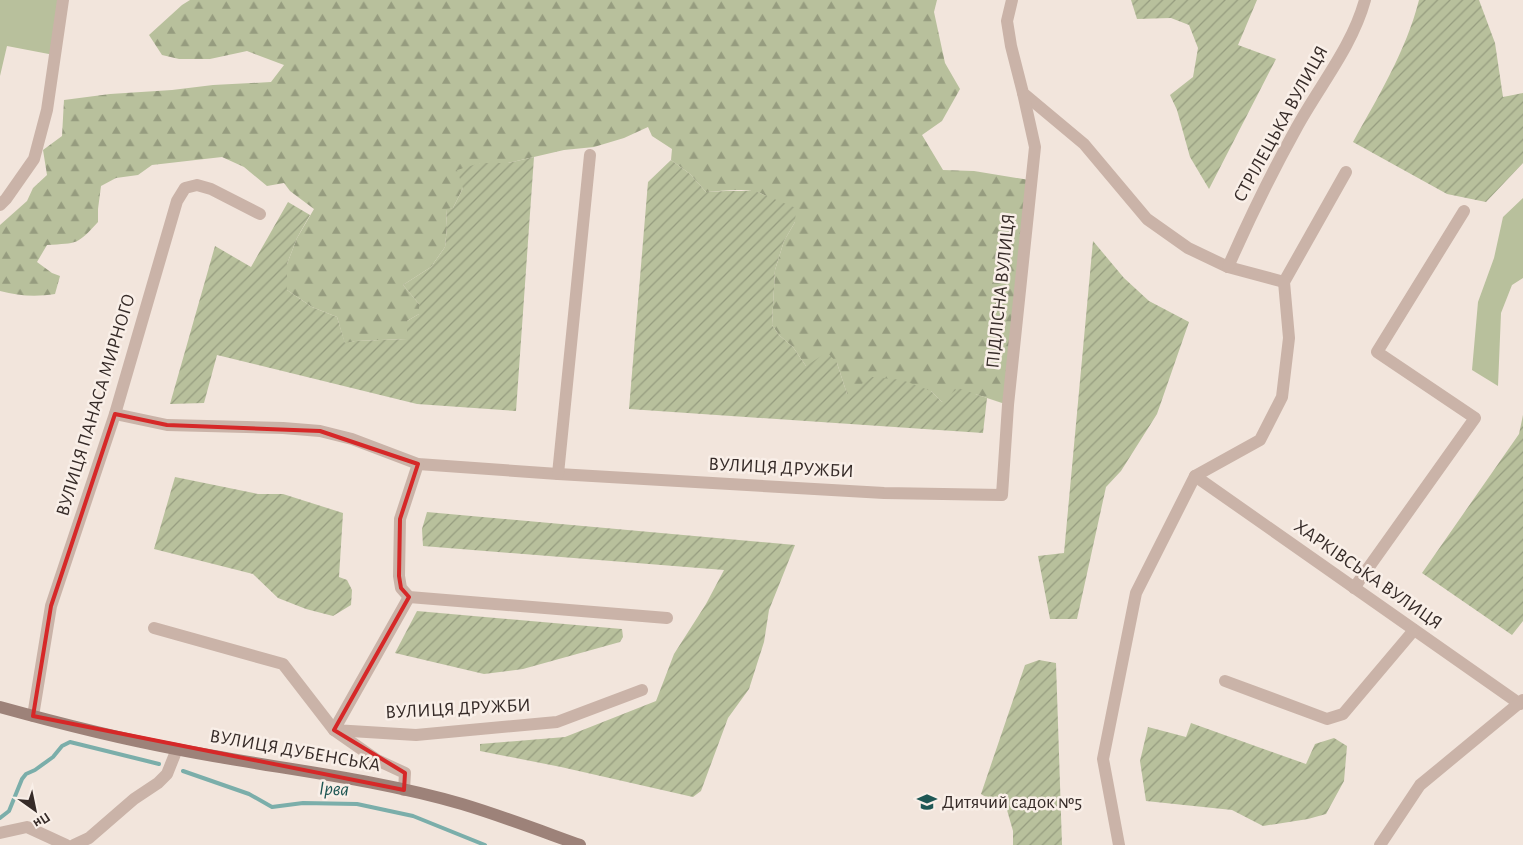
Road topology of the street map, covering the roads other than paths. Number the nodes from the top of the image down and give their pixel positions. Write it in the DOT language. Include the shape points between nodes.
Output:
graph roads {
  1 [pos="63,0"];
  2 [pos="1012,0"];
  3 [pos="1365,0"];
  4 [pos="1023,93"];
  5 [pos="590,155"];
  6 [pos="1346,172"];
  7 [pos="0,205"];
  8 [pos="1464,211"];
  9 [pos="260,214"];
  10 [pos="1228,267"];
  11 [pos="1284,282"];
  12 [pos="115,414"];
  13 [pos="418,464"];
  14 [pos="558,474"];
  15 [pos="1195,476"];
  16 [pos="1002,495"];
  17 [pos="1354,588"];
  18 [pos="409,596"];
  19 [pos="667,618"];
  20 [pos="154,628"];
  21 [pos="1414,630"];
  22 [pos="1225,681"];
  23 [pos="642,690"];
  24 [pos="1521,702"];
  25 [pos="0,706"];
  26 [pos="33,716"];
  27 [pos="334,730"];
  28 [pos="177,749"];
  29 [pos="404,790"];
  30 [pos="0,833"];
  31 [pos="66,845"];
  32 [pos="74,845"];
  33 [pos="580,845"];
  34 [pos="1119,845"];
  35 [pos="1380,845"];
  1 -- 7 [label="street" via="48,110 34,159"];
  2 -- 4 [label="street, ПІДЛІСНА ВУЛИЦЯ" via="1007,21"];
  3 -- 10 [label="street, СТРІЛЕЦЬКА ВУЛИЦЯ" via="1344,51 1298,126"];
  4 -- 10 [label="street" via="1084,144 1147,219 1188,248"];
  4 -- 16 [label="street, ПІДЛІСНА ВУЛИЦЯ" via="1035,147 1008,405"];
  5 -- 14 [label="street"];
  6 -- 11 [label="street"];
  8 -- 17 [label="street" via="1377,352 1475,418"];
  9 -- 12 [label="street, ВУЛИЦЯ ПАНАСА МИРНОГО" via="211,189 196,185 185,188 177,201"];
  10 -- 11 [label="street"];
  11 -- 15 [label="street" via="1289,338 1282,397 1260,440"];
  12 -- 13 [label="street, ВУЛИЦЯ ДРУЖБИ" via="167,425 320,431 352,439"];
  12 -- 26 [label="street, ВУЛИЦЯ ПАНАСА МИРНОГО" via="51,606"];
  13 -- 14 [label="street, ВУЛИЦЯ ДРУЖБИ"];
  13 -- 18 [label="street" via="400,519 399,576 401,588"];
  14 -- 16 [label="street, ВУЛИЦЯ ДРУЖБИ" via="884,493"];
  15 -- 17 [label="street, ХАРКІВСЬКА ВУЛИЦЯ"];
  15 -- 34 [label="street" via="1136,593 1103,759"];
  17 -- 21 [label="street, ХАРКІВСЬКА ВУЛИЦЯ"];
  18 -- 19 [label="street"];
  18 -- 27 [label="street"];
  20 -- 27 [label="street" via="282,664"];
  21 -- 22 [label="street" via="1343,714 1327,720"];
  21 -- 24 [label="street, ХАРКІВСЬКА ВУЛИЦЯ"];
  23 -- 27 [label="street, ВУЛИЦЯ ДРУЖБИ" via="556,722 416,735"];
  24 -- 35 [label="street" via="1420,785"];
  25 -- 26 [label="main road, ВУЛИЦЯ ДУБЕНСЬКА"];
  26 -- 28 [label="main road, ВУЛИЦЯ ДУБЕНСЬКА"];
  27 -- 29 [label="street" via="377,760 405,773"];
  28 -- 29 [label="main road, ВУЛИЦЯ ДУБЕНСЬКА"];
  28 -- 32 [label="street" via="167,774 158,783 89,838"];
  29 -- 33 [label="main road, ВУЛИЦЯ ДУБЕНСЬКА" via="463,804"];
  30 -- 31 [label="street" via="27,827"];
}
